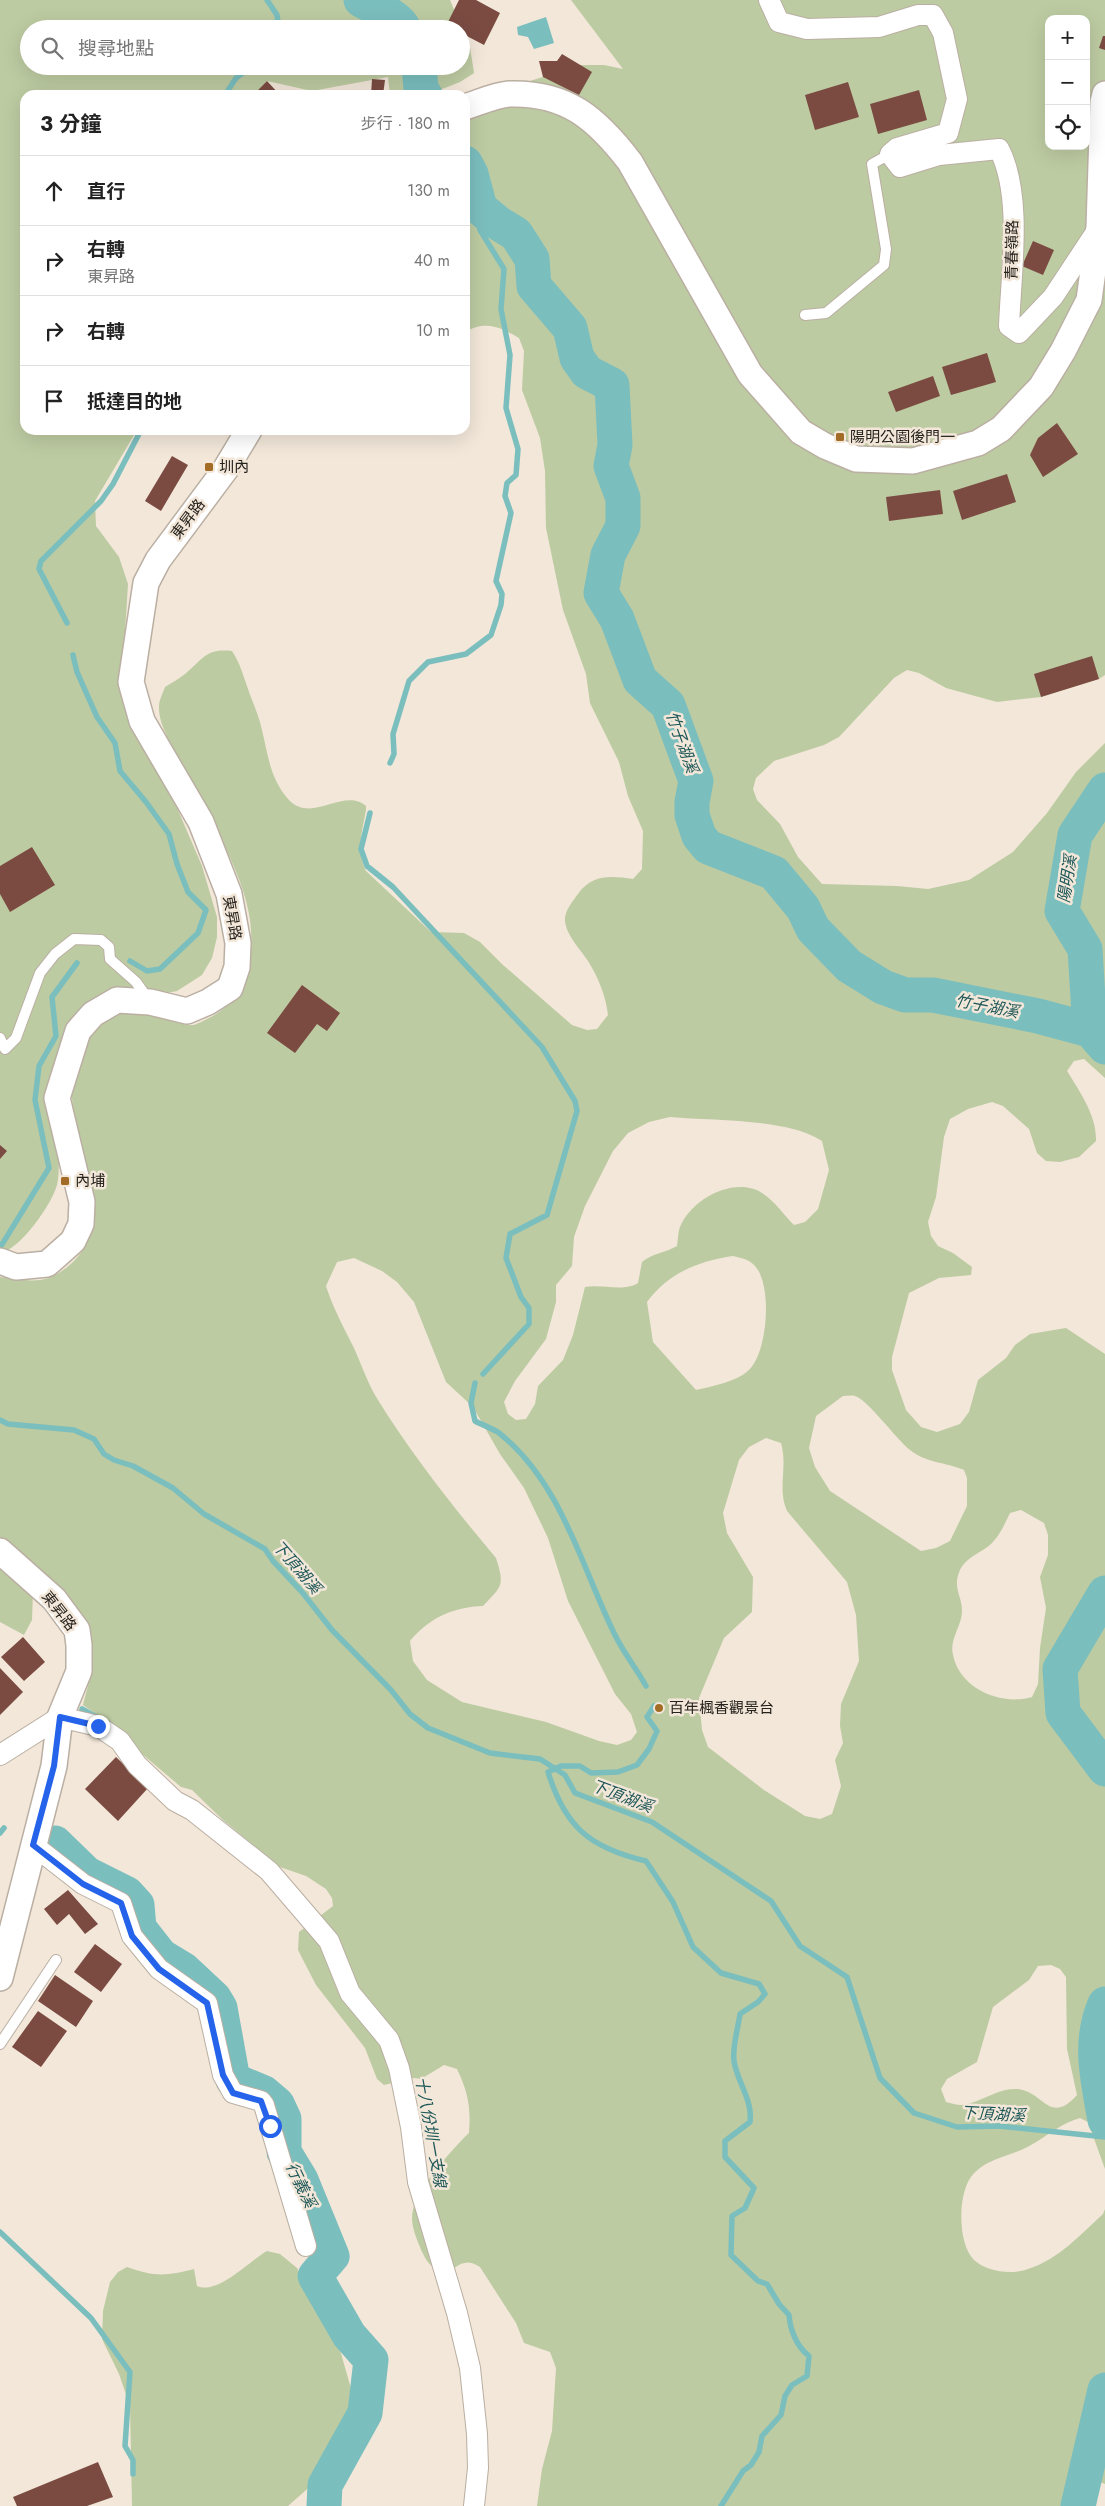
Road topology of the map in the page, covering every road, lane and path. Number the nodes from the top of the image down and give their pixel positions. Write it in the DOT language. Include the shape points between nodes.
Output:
graph roads {
  1 [pos="769,0"];
  2 [pos="1105,94"];
  3 [pos="471,105"];
  4 [pos="890,154"];
  5 [pos="1099,227"];
  6 [pos="804,316"];
  7 [pos="246,435"];
  8 [pos="150,1002"];
  9 [pos="0,1038"];
  10 [pos="0,1261"];
  11 [pos="0,1552"];
  12 [pos="60,1717"];
  13 [pos="0,1755"];
  14 [pos="33,1845"];
  15 [pos="56,1960"];
  16 [pos="0,1978"];
  17 [pos="0,2044"];
  18 [pos="306,2246"];
  19 [pos="474,2506"];
  1 -- 4 [label="street" via="779,22 807,30 879,27 918,15 933,15 943,33 957,99 948,133 897,148"];
  2 -- 5 [label="street" via="1102,102"];
  3 -- 5 [label="street" via="508,94 553,97 592,119 608,133 630,162 750,374 801,432 856,459 913,461 978,443 1000,429 1041,387 1064,351 1089,300"];
  4 -- 5 [label="street, 青春嶺路" via="900,167 938,155 999,149 1008,165 1012,192 1009,326 1019,333 1053,297"];
  4 -- 6 [label="lane" via="872,164 886,249 884,266 826,313"];
  7 -- 8 [label="street, 東昇路" via="158,560 146,583 132,682 142,721 201,822 229,894 238,942 236,968 230,988 187,1011"];
  8 -- 9 [label="lane" via="136,982 110,959 109,947 101,940 74,939 55,954 40,973 16,1038 5,1049"];
  8 -- 10 [label="street, 東昇路" via="117,1000 93,1014 78,1031 57,1098 82,1202 82,1224 73,1241 47,1264 16,1267"];
  11 -- 12 [label="street, 東昇路" via="54,1599 77,1630 79,1670"];
  12 -- 13 [label="street"];
  12 -- 14 [label="street, 東昇路" via="54,1766"];
  12 -- 19 [label="street" via="98,1726 120,1741 137,1765 175,1801 192,1810 269,1871 329,1941 350,1993 389,2040 411,2127 418,2182 458,2313 470,2368 478,2468"];
  14 -- 16 [label="street, 東昇路"];
  14 -- 18 [label="street" via="83,1884 121,1903 132,1936 159,1969 207,2003 223,2075 233,2093 261,2101 264,2105"];
  15 -- 17 [label="lane"];
}
